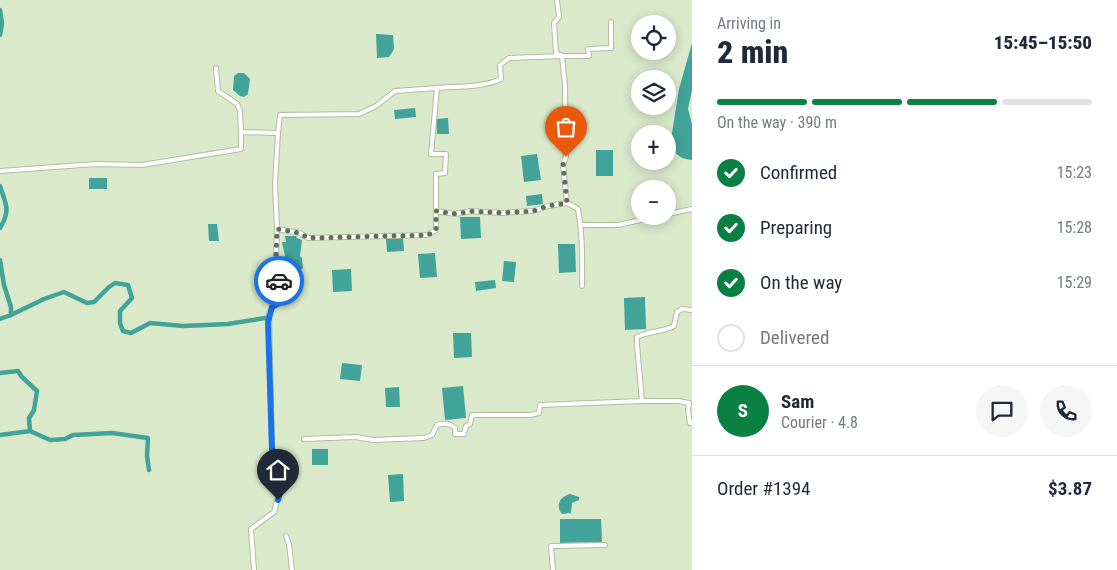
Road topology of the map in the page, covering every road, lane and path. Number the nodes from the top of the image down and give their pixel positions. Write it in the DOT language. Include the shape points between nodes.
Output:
graph roads {
  1 [pos="557,0"];
  2 [pos="611,22"];
  3 [pos="562,56"];
  4 [pos="216,68"];
  5 [pos="436,88"];
  6 [pos="241,132"];
  7 [pos="278,132"];
  8 [pos="0,171"];
  9 [pos="567,203"];
  10 [pos="692,209"];
  11 [pos="436,211"];
  12 [pos="676,212"];
  13 [pos="631,222"];
  14 [pos="581,225"];
  15 [pos="277,229"];
  16 [pos="582,286"];
  17 [pos="692,310"];
  18 [pos="642,401"];
  19 [pos="692,423"];
  20 [pos="304,439"];
  21 [pos="286,536"];
  22 [pos="605,544"];
  23 [pos="254,570"];
  24 [pos="292,570"];
  25 [pos="553,570"];
  1 -- 3 [label="street" via="559,17 554,22 556,53"];
  2 -- 3 [label="street" via="610,48 588,49 589,56"];
  3 -- 5 [label="street" via="509,58 500,66 501,79 495,82"];
  3 -- 9 [label="street" via="566,157 563,165"];
  4 -- 6 [label="street" via="218,92 237,104 240,110"];
  5 -- 7 [label="street" via="395,91 359,114 280,115"];
  5 -- 11 [label="street" via="431,154 446,154 445,173 436,174"];
  6 -- 7 [label="street"];
  6 -- 8 [label="street" via="241,150 142,165 96,164"];
  7 -- 15 [label="street"];
  9 -- 11 [label="street" via="533,211 502,213"];
  9 -- 14 [label="street" via="578,209"];
  10 -- 12 [label="street"];
  11 -- 15 [label="street" via="436,230 428,235 308,238 300,233"];
  13 -- 14 [label="street"];
  14 -- 16 [label="street"];
  15 -- 23 [label="street" via="281,302 272,307 270,313 270,394 272,450 282,456 285,473 274,512 251,529"];
  17 -- 18 [label="street" via="677,312 674,326 637,336"];
  18 -- 19 [label="street" via="688,403"];
  18 -- 20 [label="street" via="540,406 539,413 530,414 472,415 464,434 455,434 455,428 445,424 437,425 432,435 424,438"];
  21 -- 24 [label="street"];
  22 -- 25 [label="street" via="552,546"];
}
